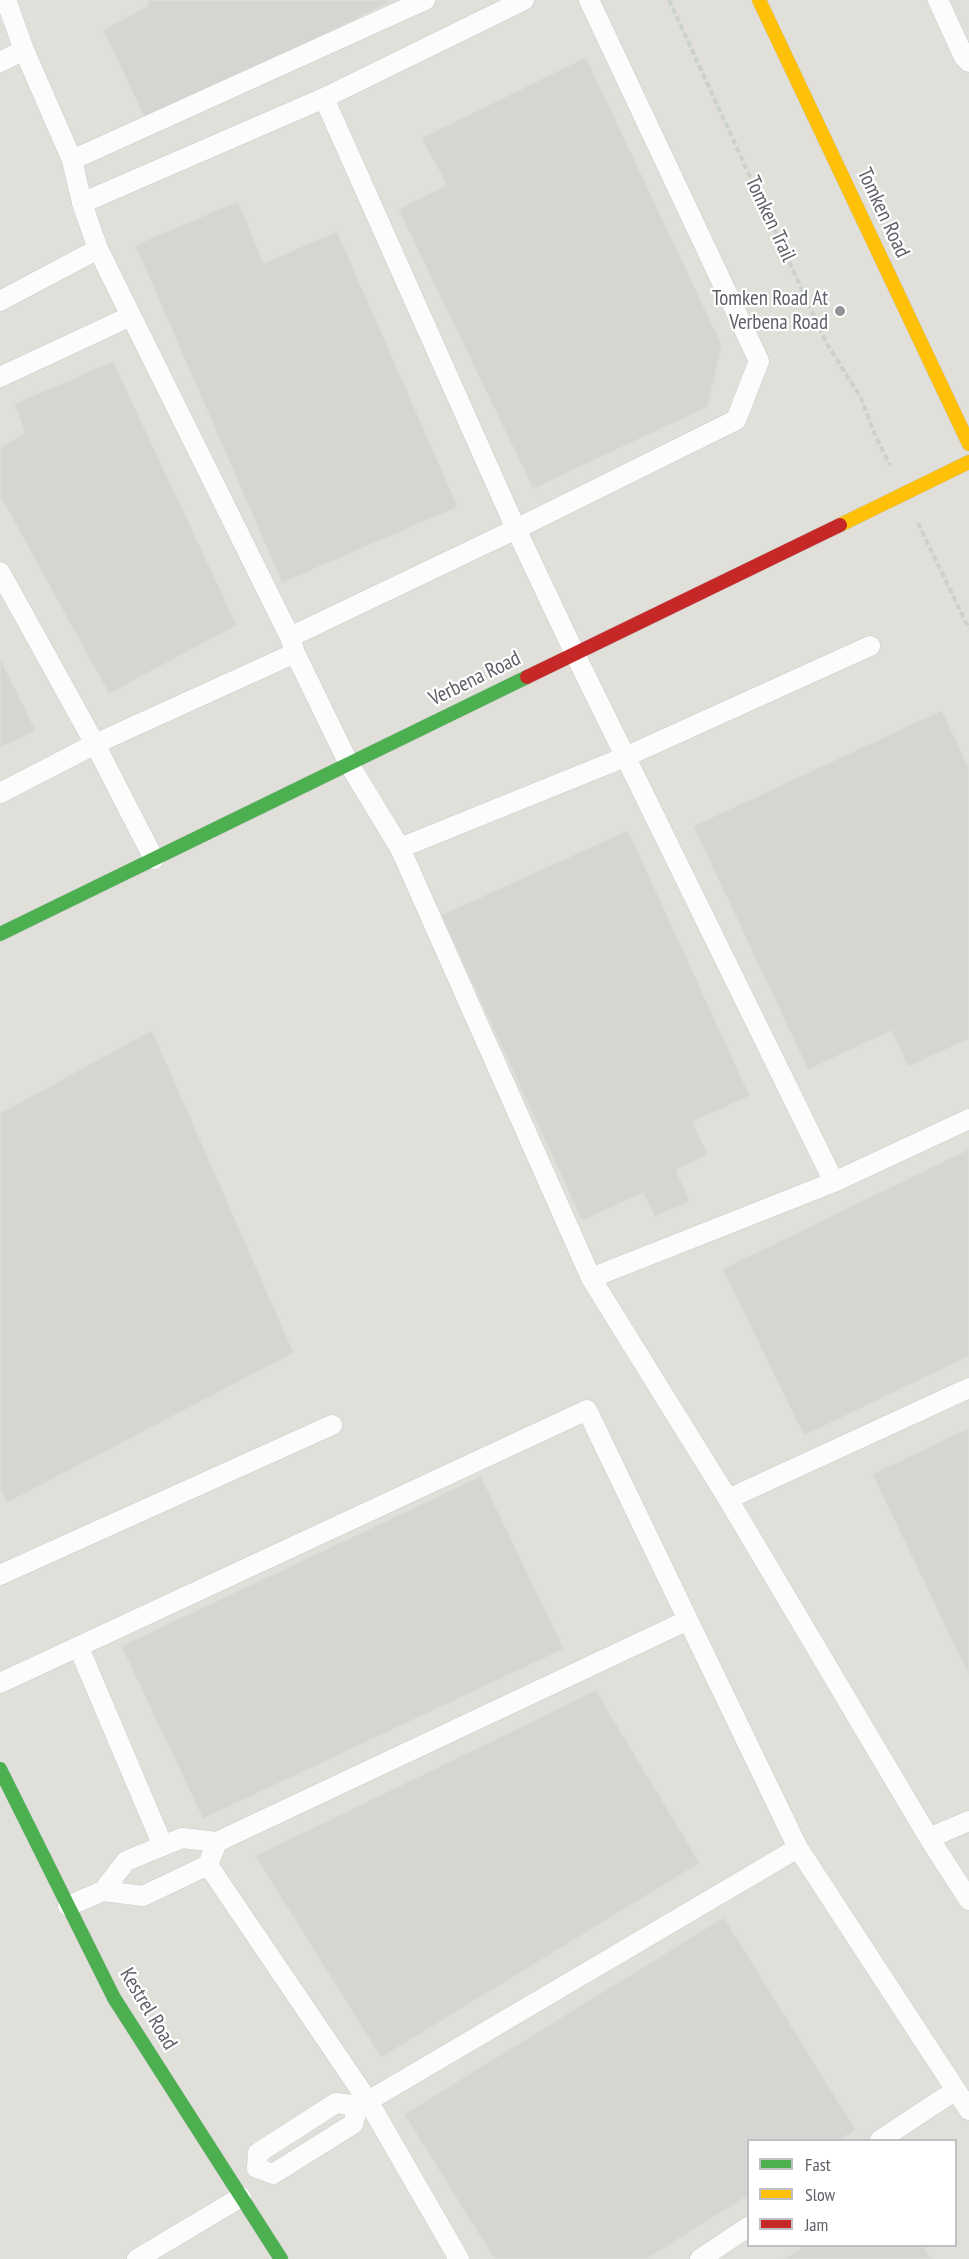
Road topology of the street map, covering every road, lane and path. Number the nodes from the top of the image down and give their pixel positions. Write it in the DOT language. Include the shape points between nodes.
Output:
graph roads {
  1 [pos="6,0"];
  2 [pos="425,0"];
  3 [pos="524,0"];
  4 [pos="589,0"];
  5 [pos="669,0"];
  6 [pos="759,0"];
  7 [pos="938,0"];
  8 [pos="24,50"];
  9 [pos="0,62"];
  10 [pos="969,62"];
  11 [pos="324,98"];
  12 [pos="72,160"];
  13 [pos="82,203"];
  14 [pos="98,249"];
  15 [pos="0,302"];
  16 [pos="131,316"];
  17 [pos="0,377"];
  18 [pos="875,435"];
  19 [pos="969,444"];
  20 [pos="969,462"];
  21 [pos="516,529"];
  22 [pos="930,546"];
  23 [pos="0,572"];
  24 [pos="969,629"];
  25 [pos="292,645"];
  26 [pos="870,646"];
  27 [pos="574,654"];
  28 [pos="94,744"];
  29 [pos="625,757"];
  30 [pos="350,764"];
  31 [pos="0,794"];
  32 [pos="400,848"];
  33 [pos="154,859"];
  34 [pos="0,934"];
  35 [pos="969,1119"];
  36 [pos="834,1182"];
  37 [pos="591,1278"];
  38 [pos="969,1388"];
  39 [pos="332,1425"];
  40 [pos="728,1499"];
  41 [pos="0,1575"];
  42 [pos="688,1620"];
  43 [pos="79,1648"];
  44 [pos="0,1683"];
  45 [pos="0,1769"];
  46 [pos="969,1821"];
  47 [pos="929,1838"];
  48 [pos="217,1842"];
  49 [pos="163,1846"];
  50 [pos="798,1848"];
  51 [pos="208,1865"];
  52 [pos="103,1891"];
  53 [pos="969,1900"];
  54 [pos="68,1906"];
  55 [pos="956,2090"];
  56 [pos="364,2103"];
  57 [pos="969,2110"];
  58 [pos="882,2139"];
  59 [pos="257,2168"];
  60 [pos="237,2190"];
  61 [pos="747,2228"];
  62 [pos="137,2259"];
  63 [pos="281,2259"];
  64 [pos="459,2259"];
  65 [pos="700,2259"];
  1 -- 8 [label="lane"];
  2 -- 12 [label="lane"];
  3 -- 11 [label="lane"];
  4 -- 21 [label="lane" via="759,361 736,420"];
  5 -- 18 [label="path, Tomken Trail" via="827,344 861,398"];
  6 -- 19 [label="street, Tomken Road"];
  7 -- 10 [label="lane"];
  8 -- 9 [label="lane"];
  8 -- 12 [label="lane"];
  11 -- 13 [label="lane"];
  11 -- 21 [label="lane"];
  12 -- 13 [label="lane"];
  13 -- 14 [label="lane"];
  14 -- 15 [label="lane"];
  14 -- 16 [label="lane"];
  16 -- 17 [label="lane"];
  16 -- 25 [label="lane"];
  20 -- 27 [label="street, Verbena Road"];
  21 -- 25 [label="lane"];
  21 -- 27 [label="lane"];
  22 -- 24 [label="path"];
  23 -- 28 [label="lane"];
  25 -- 28 [label="lane"];
  25 -- 30 [label="lane"];
  26 -- 29 [label="lane"];
  27 -- 29 [label="lane"];
  27 -- 30 [label="street, Verbena Road"];
  28 -- 31 [label="lane"];
  28 -- 33 [label="lane"];
  29 -- 32 [label="lane"];
  29 -- 36 [label="lane"];
  30 -- 32 [label="lane"];
  30 -- 33 [label="street, Verbena Road"];
  32 -- 37 [label="lane"];
  33 -- 34 [label="street, Verbena Road"];
  35 -- 36 [label="lane"];
  36 -- 37 [label="lane"];
  37 -- 40 [label="lane"];
  38 -- 40 [label="lane"];
  39 -- 41 [label="lane"];
  40 -- 47 [label="lane"];
  42 -- 43 [label="lane" via="587,1410"];
  42 -- 48 [label="lane"];
  42 -- 50 [label="lane"];
  43 -- 44 [label="lane"];
  43 -- 49 [label="lane"];
  45 -- 54 [label="street, Kestrel Road"];
  46 -- 47 [label="lane"];
  47 -- 53 [label="lane"];
  48 -- 49 [label="lane" via="182,1838"];
  48 -- 51 [label="lane"];
  49 -- 52 [label="lane" via="126,1861"];
  50 -- 55 [label="lane"];
  50 -- 56 [label="lane"];
  51 -- 52 [label="lane" via="143,1896"];
  51 -- 56 [label="lane"];
  52 -- 54 [label="lane"];
  54 -- 60 [label="street, Kestrel Road" via="114,1998"];
  55 -- 57 [label="lane"];
  55 -- 58 [label="lane"];
  56 -- 59 [label="lane" via="353,2124 273,2174"];
  56 -- 59 [label="lane" via="336,2103 258,2153"];
  56 -- 64 [label="lane"];
  59 -- 60 [label="lane"];
  60 -- 62 [label="lane"];
  60 -- 63 [label="street, Kestrel Road"];
  61 -- 65 [label="lane"];
}
